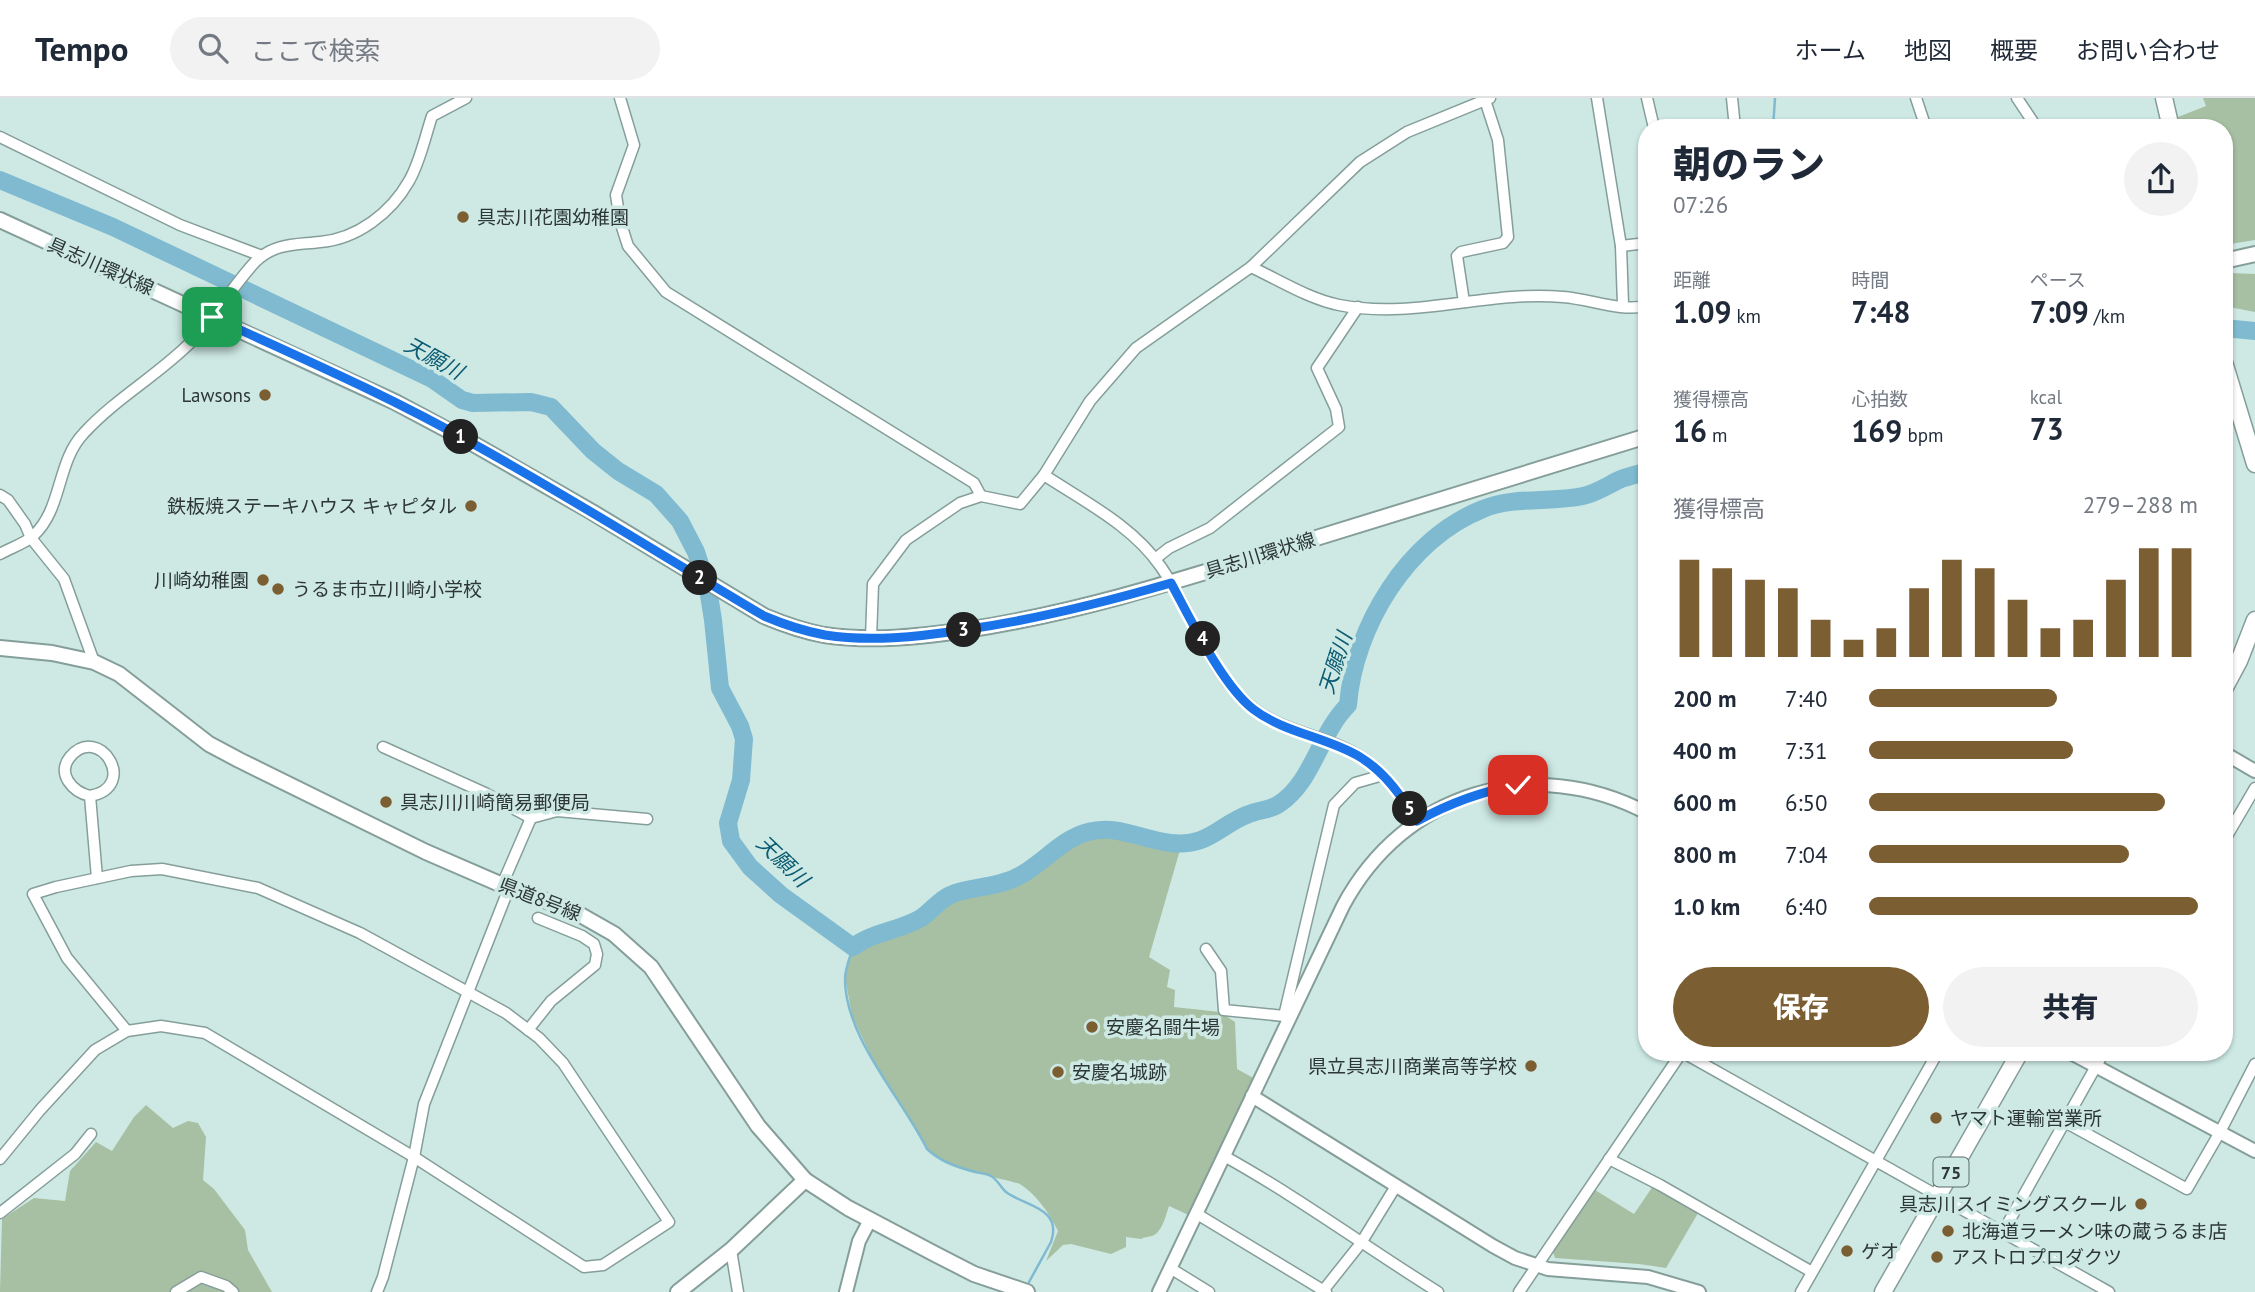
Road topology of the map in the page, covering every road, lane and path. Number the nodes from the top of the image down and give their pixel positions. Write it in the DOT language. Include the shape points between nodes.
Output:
graph roads {
  1 [pos="466,98"];
  2 [pos="620,98"];
  3 [pos="1597,98"];
  4 [pos="1647,98"];
  5 [pos="1732,98"];
  6 [pos="1916,98"];
  7 [pos="2017,98"];
  8 [pos="2164,98"];
  9 [pos="1488,99"];
  10 [pos="1652,119"];
  11 [pos="1734,119"];
  12 [pos="1923,119"];
  13 [pos="2031,119"];
  14 [pos="2169,119"];
  15 [pos="0,136"];
  16 [pos="0,220"];
  17 [pos="1638,244"];
  18 [pos="1621,246"];
  19 [pos="2255,254"];
  20 [pos="261,256"];
  21 [pos="2233,259"];
  22 [pos="1251,267"];
  23 [pos="1464,302"];
  24 [pos="1623,305"];
  25 [pos="1358,307"];
  26 [pos="1638,308"];
  27 [pos="212,317"];
  28 [pos="2233,392"];
  29 [pos="1638,439"];
  30 [pos="2255,464"];
  31 [pos="1044,475"];
  32 [pos="0,495"];
  33 [pos="981,496"];
  34 [pos="31,538"];
  35 [pos="0,554"];
  36 [pos="1155,559"];
  37 [pos="1171,583"];
  38 [pos="2255,620"];
  39 [pos="871,638"];
  40 [pos="0,648"];
  41 [pos="94,662"];
  42 [pos="2233,672"];
  43 [pos="383,747"];
  44 [pos="2233,758"];
  45 [pos="2255,771"];
  46 [pos="1383,775"];
  47 [pos="2255,788"];
  48 [pos="90,796"];
  49 [pos="1638,809"];
  50 [pos="531,818"];
  51 [pos="647,819"];
  52 [pos="1417,821"];
  53 [pos="2233,826"];
  54 [pos="97,878"];
  55 [pos="505,887"];
  56 [pos="538,918"];
  57 [pos="1206,949"];
  58 [pos="469,991"];
  59 [pos="1287,1017"];
  60 [pos="528,1030"];
  61 [pos="127,1031"];
  62 [pos="1676,1061"];
  63 [pos="1698,1061"];
  64 [pos="1932,1061"];
  65 [pos="2015,1061"];
  66 [pos="2086,1061"];
  67 [pos="2098,1061"];
  68 [pos="2255,1064"];
  69 [pos="2095,1066"];
  70 [pos="1252,1096"];
  71 [pos="2065,1122"];
  72 [pos="2220,1132"];
  73 [pos="91,1134"];
  74 [pos="2255,1151"];
  75 [pos="1224,1156"];
  76 [pos="414,1157"];
  77 [pos="0,1159"];
  78 [pos="1609,1159"];
  79 [pos="1876,1163"];
  80 [pos="806,1180"];
  81 [pos="1396,1186"];
  82 [pos="1937,1196"];
  83 [pos="0,1213"];
  84 [pos="1197,1214"];
  85 [pos="870,1220"];
  86 [pos="2003,1232"];
  87 [pos="1360,1244"];
  88 [pos="731,1250"];
  89 [pos="1536,1265"];
  90 [pos="1170,1268"];
  91 [pos="1812,1272"];
  92 [pos="1324,1291"];
  93 [pos="176,1292"];
  94 [pos="233,1292"];
  95 [pos="377,1292"];
  96 [pos="678,1292"];
  97 [pos="738,1292"];
  98 [pos="846,1292"];
  99 [pos="1027,1292"];
  100 [pos="1159,1292"];
  101 [pos="1209,1292"];
  102 [pos="1438,1292"];
  103 [pos="1519,1292"];
  104 [pos="1699,1292"];
  105 [pos="1801,1292"];
  106 [pos="1883,1292"];
  107 [pos="2109,1292"];
  1 -- 20 [label="street" via="432,116 409,181 379,217 341,238 286,244"];
  2 -- 33 [label="street" via="634,145 616,195 621,221 628,246 666,292 974,483"];
  3 -- 18 [label="street"];
  4 -- 10 [label="street"];
  5 -- 11 [label="street"];
  6 -- 12 [label="street"];
  7 -- 13 [label="street"];
  8 -- 14 [label="main road"];
  9 -- 22 [label="street" via="1407,132 1360,162"];
  9 -- 23 [label="street" via="1498,140 1508,237 1503,243 1457,256"];
  15 -- 20 [label="street" via="180,226"];
  16 -- 27 [label="main road, 具志川環状線"];
  17 -- 18 [label="street"];
  18 -- 24 [label="street"];
  19 -- 21 [label="main road"];
  20 -- 27 [label="street"];
  22 -- 25 [label="street" via="1320,299"];
  22 -- 31 [label="street" via="1136,348 1090,401"];
  23 -- 24 [label="street" via="1491,297 1564,297"];
  23 -- 25 [label="street" via="1399,310"];
  24 -- 26 [label="street"];
  25 -- 36 [label="street" via="1317,368 1339,427 1210,528"];
  27 -- 34 [label="street" via="192,341 82,434 66,459 50,512"];
  27 -- 39 [label="main road, 具志川環状線" via="459,436 764,616 823,635"];
  28 -- 30 [label="main road"];
  29 -- 37 [label="main road, 具志川環状線"];
  31 -- 33 [label="street" via="1020,504"];
  31 -- 36 [label="street" via="1135,536"];
  32 -- 34 [label="street"];
  33 -- 39 [label="street" via="960,503 906,540 873,584"];
  34 -- 35 [label="street"];
  34 -- 41 [label="street" via="64,579"];
  36 -- 37 [label="street"];
  37 -- 39 [label="main road, 具志川環状線" via="996,625"];
  37 -- 46 [label="street" via="1224,676 1253,709 1353,753"];
  38 -- 42 [label="main road"];
  40 -- 41 [label="main road, 県道8号線"];
  41 -- 55 [label="main road, 県道8号線" via="119,674 229,755"];
  43 -- 50 [label="street"];
  44 -- 45 [label="street"];
  46 -- 52 [label="street"];
  46 -- 59 [label="street" via="1355,783 1334,805"];
  47 -- 53 [label="street"];
  48 -- 48 [label="street" via="78,793 65,774 73,753 92,747 104,751 113,762 113,774 109,788"];
  48 -- 54 [label="street"];
  49 -- 52 [label="street" via="1583,788 1518,785 1480,792"];
  50 -- 51 [label="street" via="556,811"];
  50 -- 55 [label="street"];
  52 -- 59 [label="street" via="1372,862 1352,889"];
  54 -- 58 [label="street" via="162,869 258,888 360,933"];
  54 -- 61 [label="street" via="33,894 67,958"];
  55 -- 58 [label="street"];
  55 -- 80 [label="main road, 県道8号線" via="588,918 651,967 758,1126"];
  56 -- 60 [label="street" via="582,936 594,944 597,954 595,965 551,1001"];
  57 -- 59 [label="street" via="1221,971 1224,1010"];
  58 -- 60 [label="street"];
  58 -- 76 [label="street" via="424,1104"];
  59 -- 70 [label="street"];
  60 -- 76 [label="street" via="563,1063 670,1222 603,1265 584,1267"];
  61 -- 76 [label="street" via="161,1026 205,1033"];
  61 -- 77 [label="street" via="95,1050"];
  62 -- 78 [label="street"];
  63 -- 79 [label="street"];
  64 -- 79 [label="street"];
  65 -- 82 [label="main road, 75"];
  66 -- 69 [label="street"];
  67 -- 69 [label="street"];
  68 -- 72 [label="street"];
  69 -- 71 [label="street"];
  69 -- 72 [label="street"];
  70 -- 75 [label="street"];
  70 -- 81 [label="street"];
  71 -- 72 [label="street" via="2187,1189"];
  71 -- 86 [label="street"];
  72 -- 74 [label="street"];
  73 -- 83 [label="street" via="75,1154"];
  75 -- 84 [label="street"];
  75 -- 87 [label="street" via="1275,1184"];
  76 -- 95 [label="street"];
  78 -- 89 [label="street"];
  78 -- 91 [label="street"];
  79 -- 82 [label="street"];
  79 -- 91 [label="street"];
  80 -- 85 [label="main road, 県道8号線"];
  80 -- 88 [label="main road"];
  81 -- 87 [label="street"];
  81 -- 89 [label="street" via="1493,1246"];
  82 -- 86 [label="street"];
  82 -- 106 [label="main road, 75"];
  84 -- 90 [label="street"];
  84 -- 92 [label="street"];
  85 -- 98 [label="street" via="859,1241"];
  85 -- 99 [label="main road, 県道8号線" via="974,1274"];
  86 -- 107 [label="street"];
  87 -- 92 [label="street"];
  87 -- 102 [label="street"];
  88 -- 96 [label="main road"];
  88 -- 97 [label="street"];
  89 -- 103 [label="street"];
  89 -- 104 [label="street" via="1648,1276"];
  90 -- 100 [label="street"];
  90 -- 101 [label="street"];
  91 -- 105 [label="street"];
  93 -- 94 [label="street" via="201,1276"];
}
